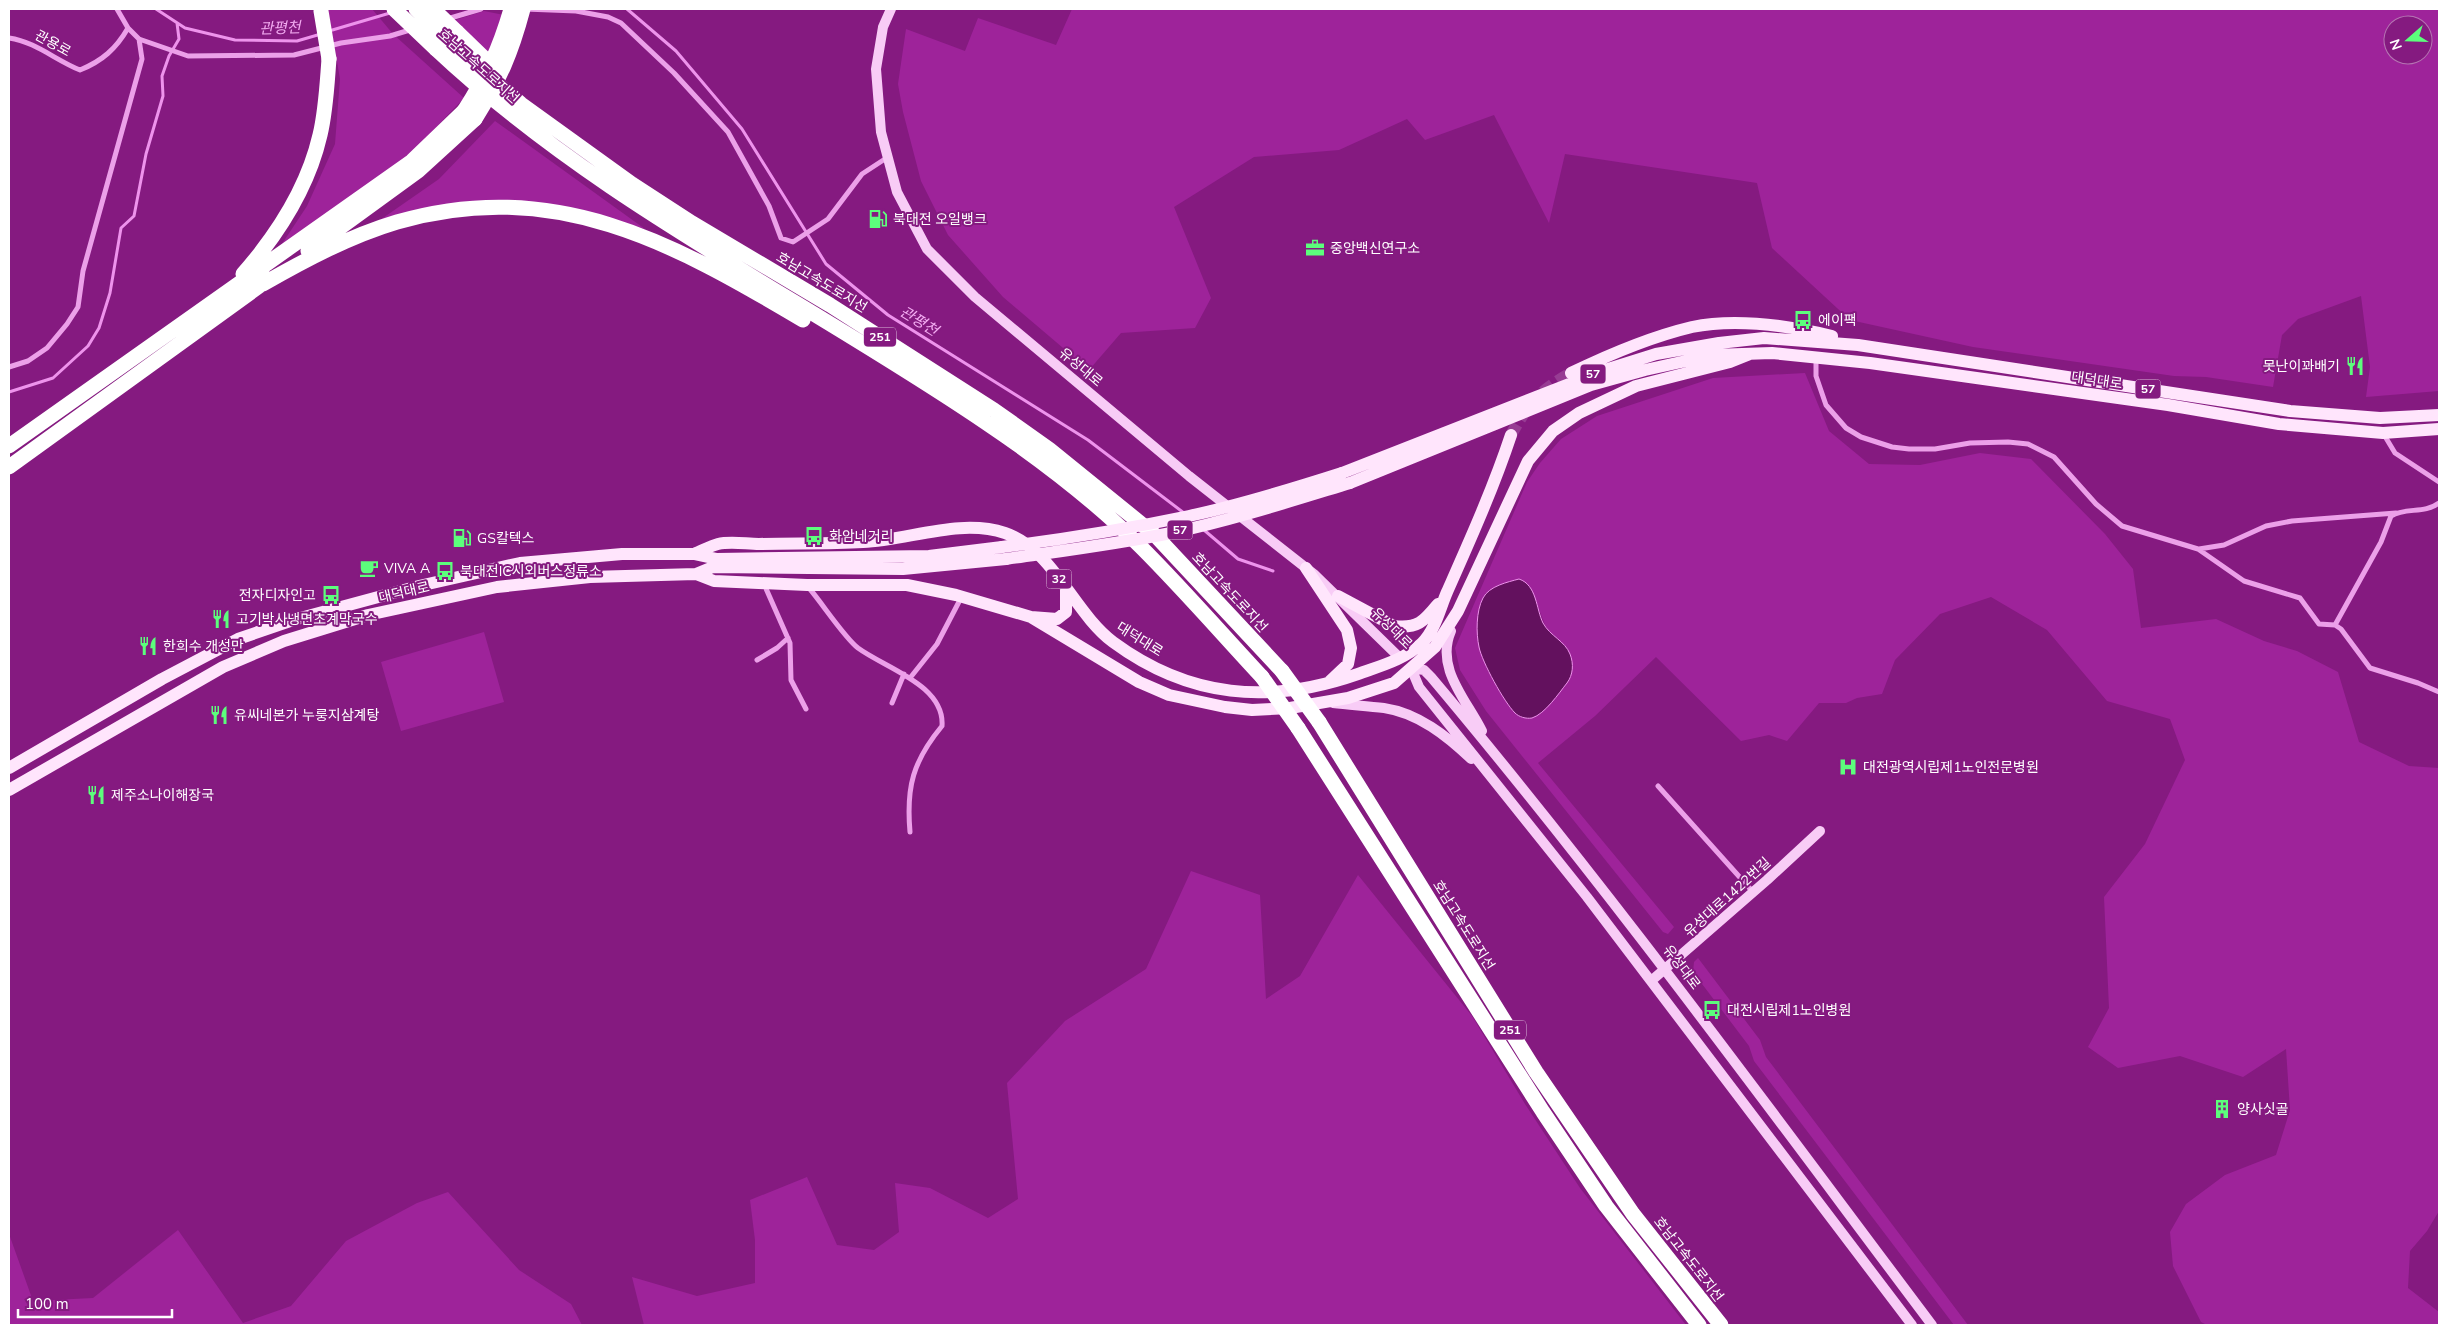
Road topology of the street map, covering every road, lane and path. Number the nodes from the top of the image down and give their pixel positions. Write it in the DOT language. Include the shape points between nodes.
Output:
graph roads {
  1 [pos="117,9"];
  2 [pos="394,9"];
  3 [pos="416,9"];
  4 [pos="433,9"];
  5 [pos="481,9"];
  6 [pos="502,9"];
  7 [pos="511,9"];
  8 [pos="523,9"];
  9 [pos="891,9"];
  10 [pos="320,10"];
  11 [pos="128,28"];
  12 [pos="9,38"];
  13 [pos="139,39"];
  14 [pos="447,40"];
  15 [pos="469,115"];
  16 [pos="888,158"];
  17 [pos="263,284"];
  18 [pos="217,300"];
  19 [pos="1858,345"];
  20 [pos="1750,354"];
  21 [pos="1816,357"];
  22 [pos="9,367"];
  23 [pos="1571,373"];
  24 [pos="2439,415"];
  25 [pos="985,422"];
  26 [pos="2439,428"];
  27 [pos="2383,432"];
  28 [pos="1512,434"];
  29 [pos="9,446"];
  30 [pos="9,467"];
  31 [pos="2439,482"];
  32 [pos="2439,503"];
  33 [pos="2396,514"];
  34 [pos="2198,549"];
  35 [pos="694,554"];
  36 [pos="1306,568"];
  37 [pos="696,574"];
  38 [pos="764,584"];
  39 [pos="807,585"];
  40 [pos="1066,588"];
  41 [pos="1446,595"];
  42 [pos="962,596"];
  43 [pos="1338,596"];
  44 [pos="1458,612"];
  45 [pos="1031,618"];
  46 [pos="2334,625"];
  47 [pos="788,638"];
  48 [pos="1400,658"];
  49 [pos="757,660"];
  50 [pos="1411,668"];
  51 [pos="904,674"];
  52 [pos="910,678"];
  53 [pos="1343,679"];
  54 [pos="1323,685"];
  55 [pos="2439,692"];
  56 [pos="892,703"];
  57 [pos="1325,703"];
  58 [pos="806,709"];
  59 [pos="1492,752"];
  60 [pos="9,768"];
  61 [pos="1496,782"];
  62 [pos="1658,786"];
  63 [pos="9,790"];
  64 [pos="1820,831"];
  65 [pos="910,832"];
  66 [pos="1754,892"];
  67 [pos="1665,970"];
  68 [pos="1651,981"];
  69 [pos="1699,1325"];
  70 [pos="1721,1325"];
  71 [pos="1912,1325"];
  72 [pos="1932,1325"];
  1 -- 11 [label="street"];
  2 -- 14 [label="highway, 호남고속도로지선 / 251, bridge"];
  3 -- 14 [label="highway, 호남고속도로지선 / 251, bridge"];
  4 -- 14 [label="highway, bridge"];
  5 -- 13 [label="street" via="390,36 341,43 294,55 188,56"];
  6 -- 16 [label="street" via="576,11 621,23 674,73 728,132 769,206 781,238 793,242 828,219 862,174"];
  7 -- 15 [label="highway, bridge" via="501,44"];
  8 -- 15 [label="highway, bridge" via="512,48 497,83"];
  9 -- 16 [label="main road, 유성대로" via="883,27 876,69 881,132"];
  10 -- 18 [label="highway, bridge" via="329,59 320,134 305,180 267,244"];
  11 -- 12 [label="street, 관용로" via="99,62 80,70 24,40"];
  11 -- 13 [label="street"];
  13 -- 22 [label="street" via="142,59 83,271 78,307 47,348 28,361"];
  14 -- 25 [label="highway, 호남고속도로지선 / 251" via="509,114 559,153 683,235"];
  14 -- 70 [label="highway, 호남고속도로지선 / 251, bridge" via="535,105 546,123 639,189 994,410 1049,449 1155,535 1282,671 1319,722 1536,1072 1633,1214"];
  15 -- 17 [label="highway" via="418,170"];
  15 -- 18 [label="highway" via="412,161"];
  16 -- 36 [label="main road, 유성대로" via="897,192 927,249 974,297 1189,476"];
  17 -- 25 [label="highway" via="369,231 423,215 500,206 574,214 631,230 714,268 966,420"];
  17 -- 30 [label="highway"];
  18 -- 29 [label="highway"];
  19 -- 23 [label="main road" via="1841,337 1812,331 1770,325 1717,324 1693,327 1645,341"];
  19 -- 24 [label="main road, 대덕대로 / 57" via="2290,411 2380,418"];
  19 -- 35 [label="main road, 대덕대로 / 57, bridge" via="1764,338 1656,354 1540,394 1342,473 1190,516 1084,536 920,556 717,559"];
  20 -- 21 [label="main road, 대덕대로 / 57"];
  20 -- 37 [label="main road, 대덕대로 / 57, bridge" via="1713,355 1591,385 1350,483 1260,511 1173,532 1006,559 904,569 713,567"];
  20 -- 44 [label="main road, 대덕대로" via="1636,386 1579,413 1553,431 1528,461"];
  21 -- 27 [label="main road, 대덕대로 / 57" via="2168,405 2278,424"];
  21 -- 34 [label="street" via="1816,376 1826,405 1846,428 1861,437 1909,449 1935,449 1970,443 2028,444 2054,457 2096,504 2122,526"];
  25 -- 69 [label="highway, 호남고속도로지선 / 251, bridge" via="1092,502 1140,546 1262,677 1606,1206"];
  26 -- 27 [label="main road, 대덕대로 / 57"];
  27 -- 31 [label="street" via="2395,453"];
  28 -- 41 [label="main road" via="1494,487"];
  32 -- 33 [label="street" via="2426,510"];
  33 -- 34 [label="street" via="2292,521 2266,526 2224,544"];
  33 -- 46 [label="street" via="2388,520 2381,542"];
  34 -- 46 [label="street" via="2244,581 2300,598 2319,624"];
  35 -- 40 [label="main road, 대덕대로 / 32" via="719,544 865,542 978,527 1019,538 1046,562"];
  35 -- 60 [label="main road, 대덕대로 / 32" via="622,554 520,563 293,620 238,639"];
  36 -- 43 [label="main road, 유성대로"];
  36 -- 54 [label="main road" via="1347,630 1350,642 1348,664"];
  37 -- 38 [label="main road, 대덕대로" via="714,581"];
  37 -- 63 [label="main road, 대덕대로" via="590,577 497,587 368,616 284,641 223,667"];
  38 -- 39 [label="main road, 대덕대로"];
  38 -- 47 [label="street"];
  39 -- 42 [label="main road, 대덕대로" via="907,585"];
  39 -- 51 [label="street" via="858,647"];
  40 -- 45 [label="main road" via="1066,612 1057,619"];
  40 -- 54 [label="main road, 대덕대로 / 32" via="1106,636 1142,661 1186,682 1235,693 1264,693"];
  41 -- 43 [label="main road" via="1424,621 1403,627 1394,626"];
  41 -- 48 [label="main road, 대덕대로" via="1424,642"];
  42 -- 45 [label="main road, 대덕대로"];
  42 -- 52 [label="street" via="937,644"];
  43 -- 48 [label="main road, 유성대로"];
  44 -- 50 [label="main road, 대덕대로" via="1431,651"];
  44 -- 59 [label="main road" via="1446,642 1446,664"];
  45 -- 57 [label="main road, 대덕대로" via="1139,682 1169,695 1252,710"];
  46 -- 55 [label="street" via="2341,629 2370,668"];
  47 -- 49 [label="street"];
  47 -- 58 [label="street" via="792,653 791,680"];
  48 -- 50 [label="main road, 유성대로"];
  48 -- 53 [label="main road, 대덕대로 / 32"];
  50 -- 57 [label="main road, 대덕대로" via="1394,683"];
  50 -- 59 [label="main road, 유성대로" via="1424,670 1431,676"];
  50 -- 61 [label="main road, 유성대로" via="1419,687"];
  51 -- 52 [label="street"];
  51 -- 56 [label="street"];
  52 -- 65 [label="street" via="938,703 943,722 915,767 907,803"];
  53 -- 54 [label="main road, 대덕대로 / 32"];
  53 -- 57 [label="main road" via="1353,686 1348,693"];
  57 -- 61 [label="main road" via="1386,708 1420,720 1462,751"];
  59 -- 67 [label="main road, 유성대로"];
  61 -- 68 [label="main road, 유성대로"];
  62 -- 66 [label="street"];
  64 -- 66 [label="main road, 유성대로1422번길"];
  66 -- 67 [label="main road, 유성대로1422번길"];
  67 -- 68 [label="main road, 유성대로1422번길"];
  67 -- 72 [label="main road, 유성대로"];
  68 -- 71 [label="main road, 유성대로"];
}
